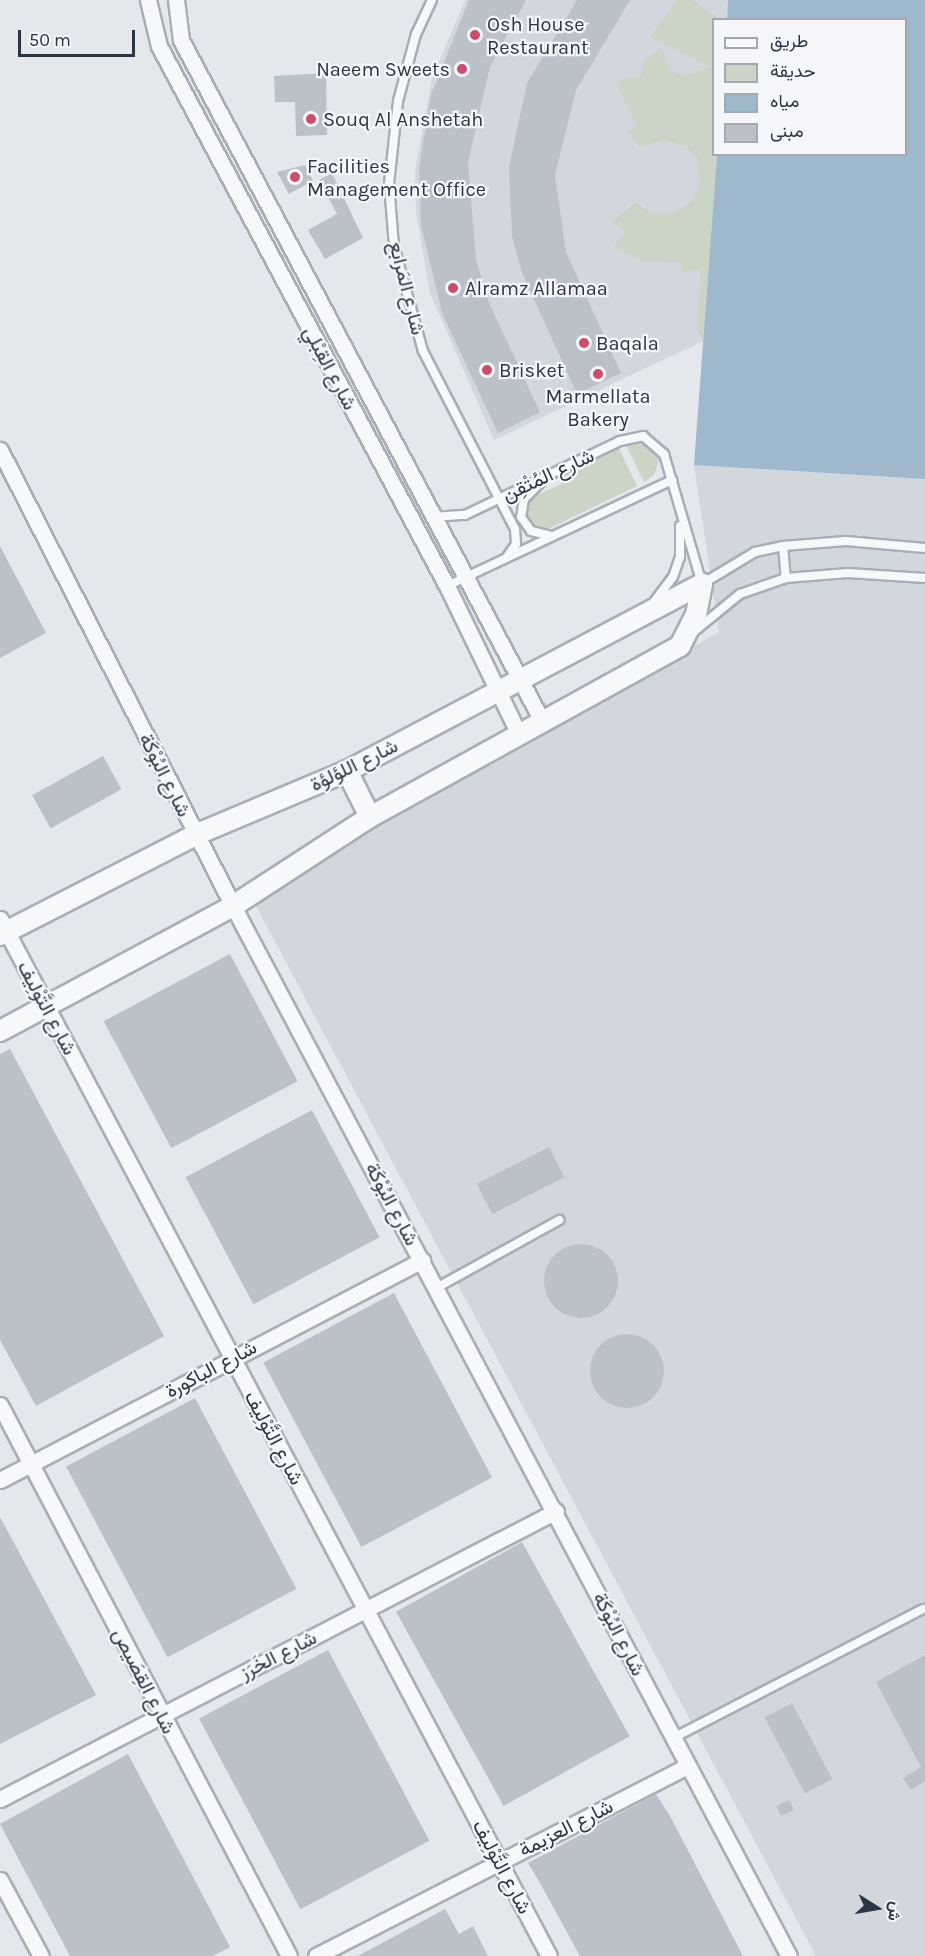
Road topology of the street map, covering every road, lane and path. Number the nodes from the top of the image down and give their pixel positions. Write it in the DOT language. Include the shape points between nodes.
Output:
graph roads {
  1 [pos="148,0"];
  2 [pos="176,0"];
  3 [pos="432,0"];
  4 [pos="0,450"];
  5 [pos="553,472"];
  6 [pos="5,473"];
  7 [pos="672,480"];
  8 [pos="499,498"];
  9 [pos="679,509"];
  10 [pos="433,516"];
  11 [pos="551,535"];
  12 [pos="783,546"];
  13 [pos="925,548"];
  14 [pos="507,557"];
  15 [pos="786,578"];
  16 [pos="925,578"];
  17 [pos="465,579"];
  18 [pos="702,584"];
  19 [pos="447,586"];
  20 [pos="639,615"];
  21 [pos="680,646"];
  22 [pos="519,678"];
  23 [pos="496,689"];
  24 [pos="542,721"];
  25 [pos="519,734"];
  26 [pos="347,771"];
  27 [pos="370,817"];
  28 [pos="195,835"];
  29 [pos="232,906"];
  30 [pos="2,928"];
  31 [pos="47,1007"];
  32 [pos="0,1031"];
  33 [pos="559,1220"];
  34 [pos="422,1260"];
  35 [pos="436,1288"];
  36 [pos="232,1358"];
  37 [pos="0,1405"];
  38 [pos="32,1463"];
  39 [pos="0,1480"];
  40 [pos="556,1511"];
  41 [pos="923,1609"];
  42 [pos="365,1610"];
  43 [pos="162,1715"];
  44 [pos="673,1738"];
  45 [pos="688,1766"];
  46 [pos="0,1799"];
  47 [pos="500,1862"];
  48 [pos="0,1880"];
  49 [pos="41,1956"];
  50 [pos="289,1956"];
  51 [pos="316,1956"];
  52 [pos="549,1956"];
  53 [pos="789,1956"];
  1 -- 19 [label="street, شارع القِبْلي" via="159,46"];
  2 -- 10 [label="street, شارع القِبْلي" via="181,40"];
  3 -- 8 [label="lane, شارع المَرابع" via="416,34 398,101 389,184 394,246 423,351"];
  4 -- 6 [label="street, شارع البُوْكَة"];
  5 -- 7 [label="lane, شارع المُتْقِن" via="643,435 660,447"];
  5 -- 8 [label="lane, شارع المُتْقِن"];
  5 -- 11 [label="lane" via="528,493 521,511 531,531"];
  6 -- 28 [label="street, شارع البُوْكَة"];
  7 -- 9 [label="lane, شارع المُتْقِن"];
  7 -- 11 [label="lane"];
  8 -- 10 [label="lane, شارع المُتْقِن" via="465,515"];
  8 -- 14 [label="lane, شارع المَرابع" via="517,537"];
  9 -- 18 [label="lane, شارع المُتْقِن"];
  9 -- 20 [label="lane" via="680,557 661,595"];
  10 -- 17 [label="street, شارع القِبْلي"];
  11 -- 14 [label="lane"];
  12 -- 13 [label="lane" via="846,541"];
  12 -- 15 [label="lane"];
  12 -- 18 [label="lane" via="755,552"];
  14 -- 17 [label="lane"];
  15 -- 16 [label="lane" via="837,573"];
  15 -- 21 [label="lane" via="740,594"];
  17 -- 19 [label="lane"];
  17 -- 22 [label="street, شارع القِبْلي"];
  18 -- 20 [label="street, شارع اللؤلؤة"];
  18 -- 21 [label="street" via="696,615"];
  19 -- 23 [label="street, شارع القِبْلي"];
  20 -- 22 [label="street, شارع اللؤلؤة"];
  21 -- 24 [label="street"];
  22 -- 23 [label="street, شارع اللؤلؤة"];
  22 -- 24 [label="street, شارع القِبْلي"];
  23 -- 25 [label="street, شارع القِبْلي"];
  23 -- 26 [label="street, شارع اللؤلؤة"];
  24 -- 25 [label="street"];
  25 -- 27 [label="street"];
  26 -- 27 [label="street"];
  26 -- 28 [label="street, شارع اللؤلؤة"];
  27 -- 29 [label="street"];
  28 -- 29 [label="street, شارع البُوْكَة"];
  28 -- 30 [label="street, شارع اللؤلؤة"];
  29 -- 31 [label="street"];
  29 -- 34 [label="street, شارع البُوْكَة"];
  30 -- 31 [label="street, شارع التَّوْلِيف"];
  31 -- 32 [label="street"];
  31 -- 36 [label="street, شارع التَّوْلِيف"];
  33 -- 35 [label="lane"];
  34 -- 35 [label="street, شارع البُوْكَة"];
  34 -- 36 [label="street, شارع الباكورة"];
  35 -- 40 [label="street, شارع البُوْكَة"];
  36 -- 38 [label="street, شارع الباكورة"];
  36 -- 42 [label="street, شارع التَّوْلِيف"];
  37 -- 38 [label="street, شارع القِصَيص"];
  38 -- 39 [label="street, شارع الباكورة"];
  38 -- 43 [label="street, شارع القِصَيص"];
  40 -- 42 [label="street, شارع الخَرَز"];
  40 -- 44 [label="street, شارع البُوْكَة"];
  41 -- 44 [label="lane"];
  42 -- 43 [label="street, شارع الخَرَز"];
  42 -- 47 [label="street, شارع التَّوْلِيف"];
  43 -- 46 [label="street, شارع الخَرَز"];
  43 -- 50 [label="street, شارع القِصَيص"];
  44 -- 45 [label="street, شارع البُوْكَة"];
  45 -- 47 [label="street, شارع العزيمة"];
  45 -- 53 [label="street, شارع البُوْكَة"];
  47 -- 51 [label="street, شارع العزيمة"];
  47 -- 52 [label="street, شارع التَّوْلِيف"];
  48 -- 49 [label="street"];
}
